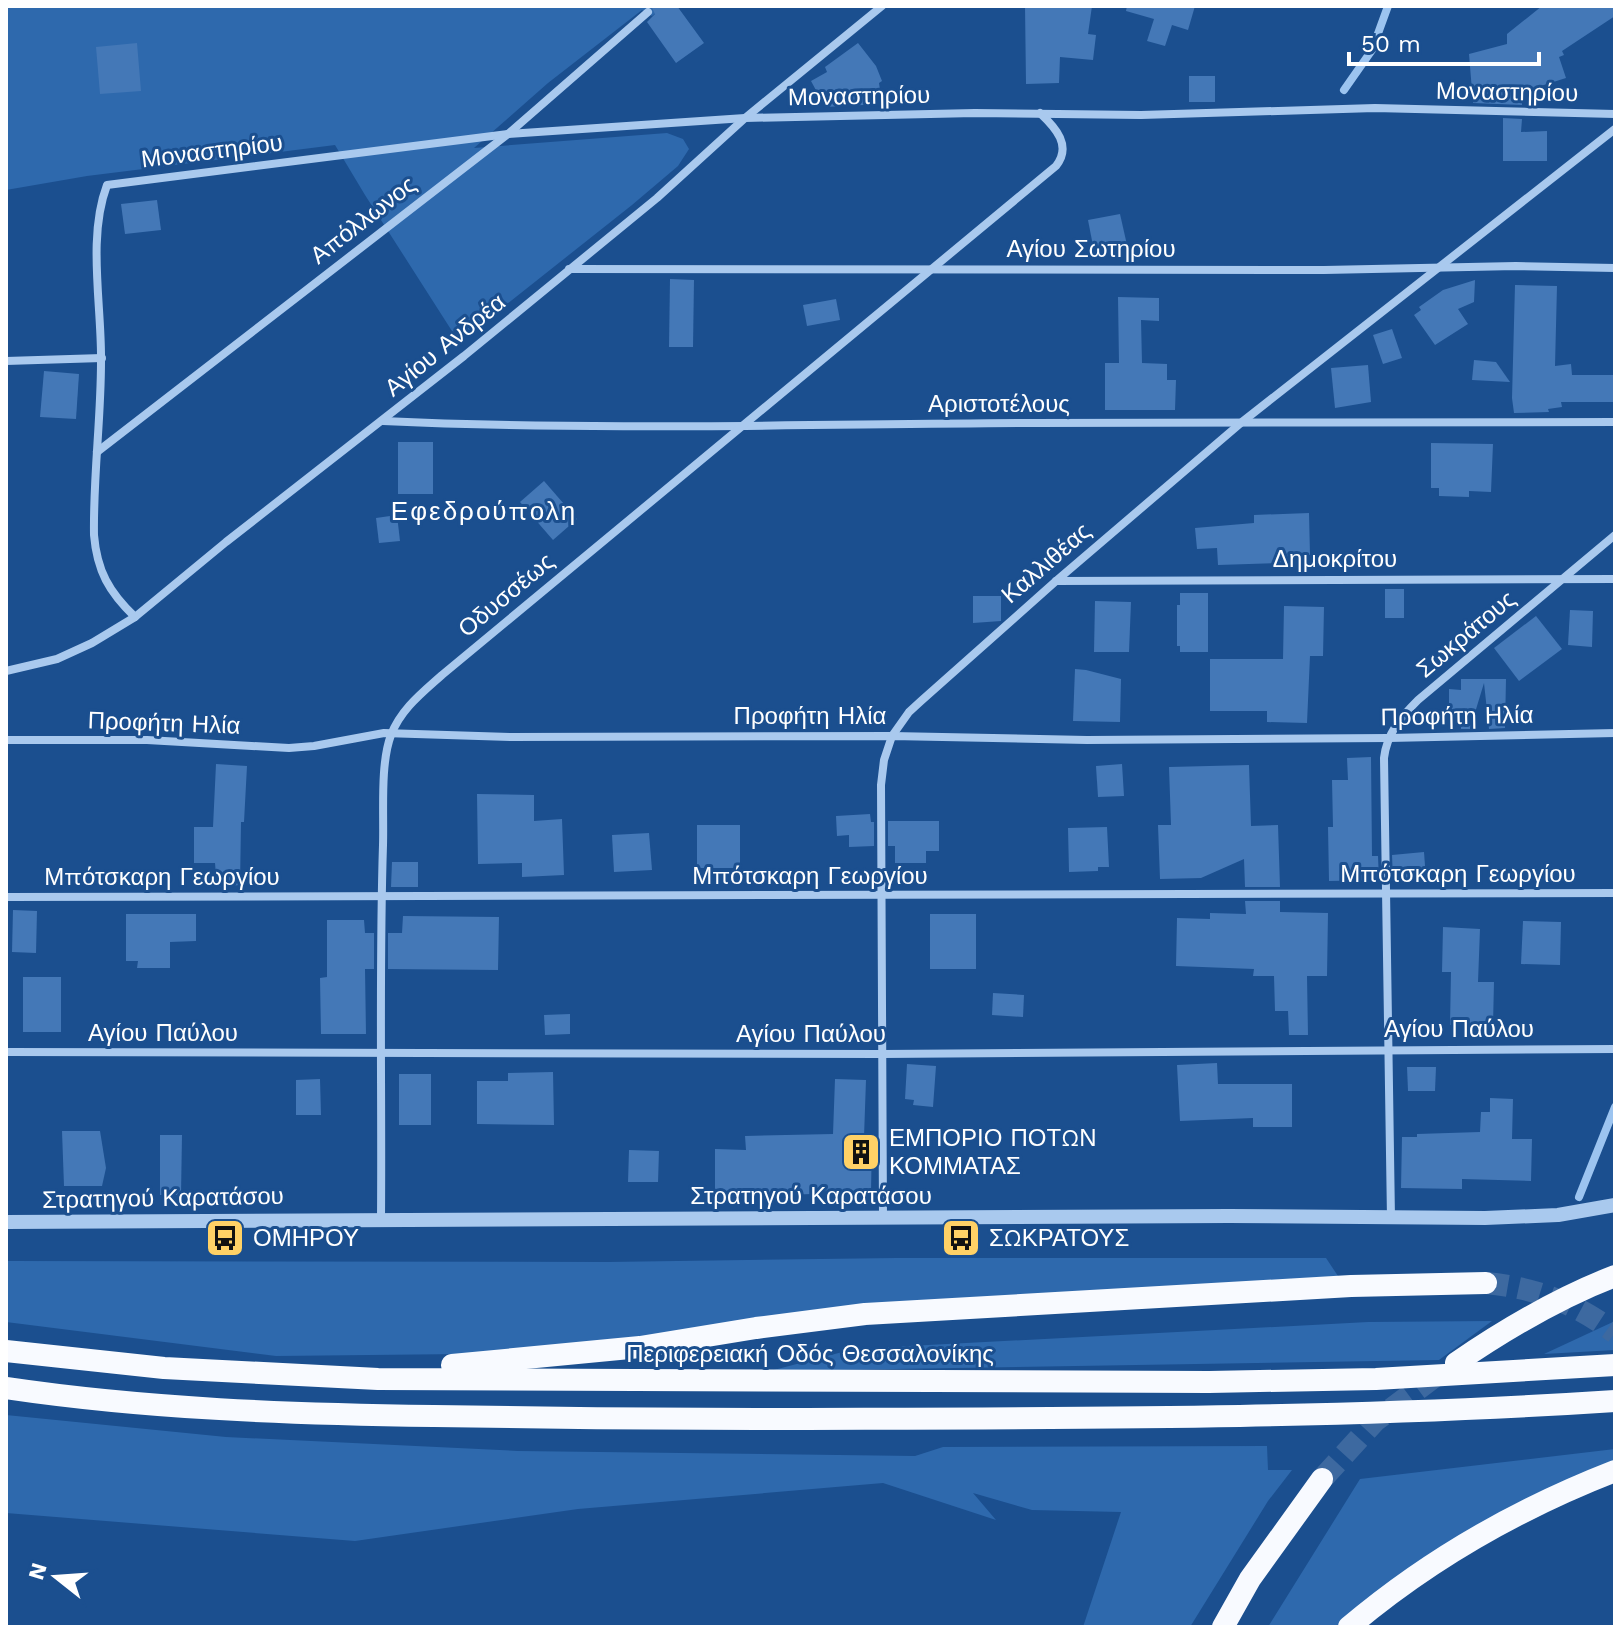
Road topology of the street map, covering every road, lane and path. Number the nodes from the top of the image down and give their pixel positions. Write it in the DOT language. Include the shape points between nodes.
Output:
graph roads {
  1 [pos="882,6"];
  2 [pos="648,12"];
  3 [pos="1040,113"];
  4 [pos="1615,114"];
  5 [pos="745,118"];
  6 [pos="1615,129"];
  7 [pos="508,134"];
  8 [pos="1437,268"];
  9 [pos="1615,268"];
  10 [pos="568,269"];
  11 [pos="928,271"];
  12 [pos="102,358"];
  13 [pos="6,361"];
  14 [pos="383,421"];
  15 [pos="1242,422"];
  16 [pos="1615,422"];
  17 [pos="740,427"];
  18 [pos="97,452"];
  19 [pos="1615,535"];
  20 [pos="1563,579"];
  21 [pos="1615,579"];
  22 [pos="1056,581"];
  23 [pos="135,617"];
  24 [pos="6,671"];
  25 [pos="391,733"];
  26 [pos="1615,733"];
  27 [pos="892,736"];
  28 [pos="1389,738"];
  29 [pos="6,740"];
  30 [pos="1615,893"];
  31 [pos="1385,894"];
  32 [pos="882,895"];
  33 [pos="381,896"];
  34 [pos="6,897"];
  35 [pos="1387,1049"];
  36 [pos="1615,1049"];
  37 [pos="6,1052"];
  38 [pos="382,1054"];
  39 [pos="882,1054"];
  40 [pos="1615,1205"];
  41 [pos="381,1218"];
  42 [pos="883,1219"];
  43 [pos="1391,1219"];
  44 [pos="6,1222"];
  45 [pos="1615,1276"];
  46 [pos="1486,1283"];
  47 [pos="6,1351"];
  48 [pos="1456,1363"];
  49 [pos="1615,1365"];
  50 [pos="328,1375"];
  51 [pos="6,1388"];
  52 [pos="1615,1401"];
  53 [pos="1615,1471"];
  54 [pos="1322,1479"];
  55 [pos="1223,1627"];
  56 [pos="1349,1627"];
  1 -- 5 [label="street, Αγίου Ανδρέα"];
  2 -- 7 [label="street, Απόλλωνος"];
  3 -- 4 [label="street, Μοναστηρίου" via="1375,108"];
  3 -- 5 [label="street, Μοναστηρίου"];
  3 -- 11 [label="street, Οδυσσέως" via="1060,136 1061,160"];
  5 -- 7 [label="street, Μοναστηρίου"];
  5 -- 10 [label="street, Αγίου Ανδρέα" via="666,191"];
  6 -- 8 [label="street, Καλλιθέας"];
  7 -- 12 [label="street, Μοναστηρίου" via="107,185 98,234"];
  7 -- 18 [label="street, Απόλλωνος"];
  8 -- 9 [label="street, Αγίου Σωτηρίου"];
  8 -- 11 [label="street, Αγίου Σωτηρίου"];
  8 -- 15 [label="street, Καλλιθέας"];
  10 -- 11 [label="street, Αγίου Σωτηρίου"];
  10 -- 14 [label="street, Αγίου Ανδρέα"];
  11 -- 17 [label="street, Οδυσσέως"];
  12 -- 13 [label="street"];
  12 -- 18 [label="street"];
  14 -- 17 [label="street, Αριστοτέλους"];
  14 -- 23 [label="street, Αγίου Ανδρέα"];
  15 -- 16 [label="street, Αριστοτέλους"];
  15 -- 17 [label="street, Αριστοτέλους"];
  15 -- 22 [label="street, Καλλιθέας"];
  17 -- 25 [label="street, Οδυσσέως" via="442,675 406,709"];
  18 -- 23 [label="street" via="97,560 112,594"];
  19 -- 20 [label="street, Σωκράτους"];
  20 -- 21 [label="street, Δημοκρίτου"];
  20 -- 22 [label="street, Δημοκρίτου"];
  20 -- 28 [label="street, Σωκράτους" via="1418,700"];
  22 -- 27 [label="street, Καλλιθέας" via="915,706"];
  23 -- 24 [label="street, Αγίου Ανδρέα" via="57,659"];
  25 -- 27 [label="street, Προφήτη Ηλία"];
  25 -- 29 [label="street, Προφήτη Ηλία" via="303,747"];
  25 -- 33 [label="street, Οδυσσέως"];
  26 -- 28 [label="street, Προφήτη Ηλία"];
  27 -- 28 [label="street, Προφήτη Ηλία"];
  27 -- 32 [label="street, Καλλιθέας" via="881,785"];
  28 -- 31 [label="street, Σωκράτους" via="1384,758"];
  30 -- 31 [label="street, Μπότσκαρη Γεωργίου"];
  31 -- 32 [label="street, Μπότσκαρη Γεωργίου"];
  31 -- 35 [label="street, Σωκράτους"];
  32 -- 33 [label="street, Μπότσκαρη Γεωργίου"];
  32 -- 39 [label="street, Καλλιθέας"];
  33 -- 34 [label="street, Μπότσκαρη Γεωργίου"];
  33 -- 38 [label="street, Οδυσσέως"];
  35 -- 36 [label="street, Αγίου Παύλου"];
  35 -- 39 [label="street, Αγίου Παύλου"];
  35 -- 43 [label="street, Σωκράτους"];
  37 -- 38 [label="street, Αγίου Παύλου"];
  38 -- 39 [label="street, Αγίου Παύλου"];
  38 -- 41 [label="street, Οδυσσέως"];
  39 -- 42 [label="street, Καλλιθέας"];
  40 -- 43 [label="street, Στρατηγού Καρατάσου" via="1526,1217"];
  41 -- 42 [label="street, Στρατηγού Καρατάσου"];
  41 -- 44 [label="street, Στρατηγού Καρατάσου"];
  42 -- 43 [label="street, Στρατηγού Καρατάσου"];
  45 -- 48 [label="highway" via="1557,1300"];
  46 -- 50 [label="highway" via="865,1314 579,1354"];
  47 -- 50 [label="highway, Περιφερειακή Οδός Θεσσαλονίκης" via="164,1368"];
  49 -- 50 [label="highway, Περιφερειακή Οδός Θεσσαλονίκης" via="1209,1382"];
  51 -- 52 [label="highway" via="190,1408 643,1420 1217,1417"];
  53 -- 56 [label="highway" via="1489,1531"];
  54 -- 55 [label="highway" via="1250,1579"];
}
